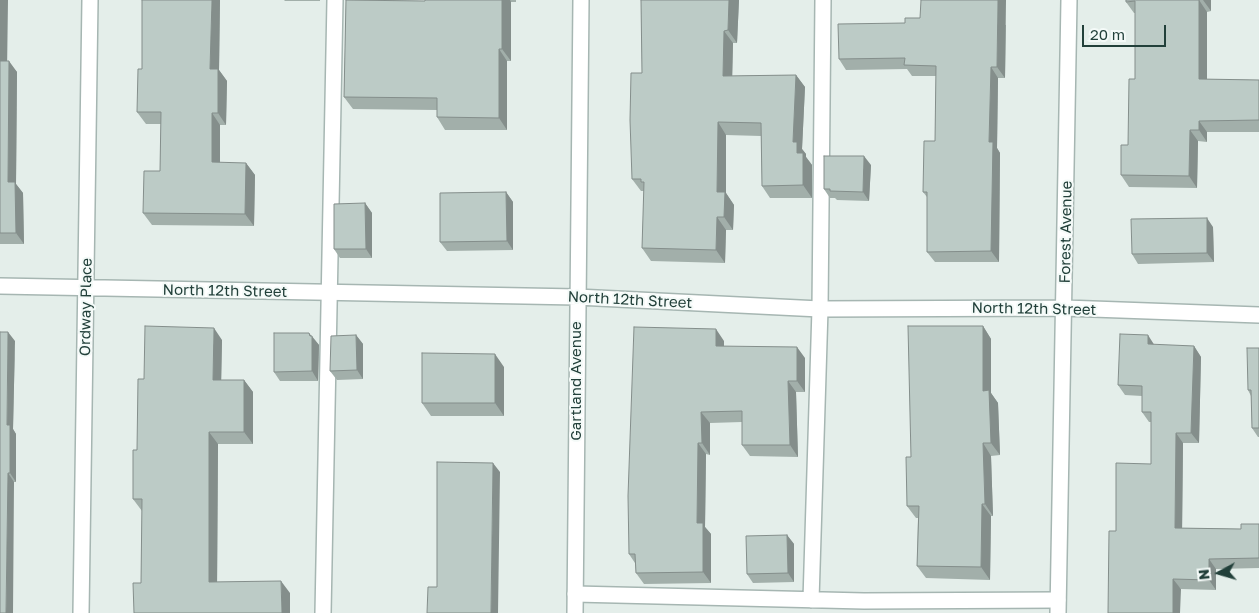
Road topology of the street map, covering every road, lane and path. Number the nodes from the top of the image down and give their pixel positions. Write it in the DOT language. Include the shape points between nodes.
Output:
graph roads {
  1 [pos="90,0"];
  2 [pos="335,0"];
  3 [pos="581,0"];
  4 [pos="823,0"];
  5 [pos="1069,0"];
  6 [pos="0,286"];
  7 [pos="87,288"];
  8 [pos="330,293"];
  9 [pos="576,297"];
  10 [pos="820,308"];
  11 [pos="1064,308"];
  12 [pos="1259,315"];
  13 [pos="575,594"];
  14 [pos="811,600"];
  15 [pos="863,607"];
  16 [pos="944,607"];
  17 [pos="1058,607"];
  18 [pos="81,613"];
  19 [pos="323,613"];
  20 [pos="575,613"];
  1 -- 7 [label="street, Ordway Place"];
  2 -- 8 [label="street"];
  3 -- 9 [label="street, Gartland Avenue"];
  4 -- 10 [label="street"];
  5 -- 11 [label="street, Forest Avenue"];
  6 -- 7 [label="street, North 12th Street"];
  7 -- 8 [label="street, North 12th Street"];
  7 -- 18 [label="street, Ordway Place"];
  8 -- 9 [label="street, North 12th Street"];
  8 -- 19 [label="street"];
  9 -- 10 [label="street, North 12th Street"];
  9 -- 13 [label="street, Gartland Avenue"];
  10 -- 11 [label="street, North 12th Street"];
  10 -- 14 [label="street"];
  11 -- 12 [label="street, North 12th Street"];
  11 -- 17 [label="street, Forest Avenue"];
  13 -- 14 [label="street"];
  13 -- 20 [label="street, Gartland Avenue"];
  14 -- 15 [label="street"];
  15 -- 16 [label="street"];
  16 -- 17 [label="street"];
}
